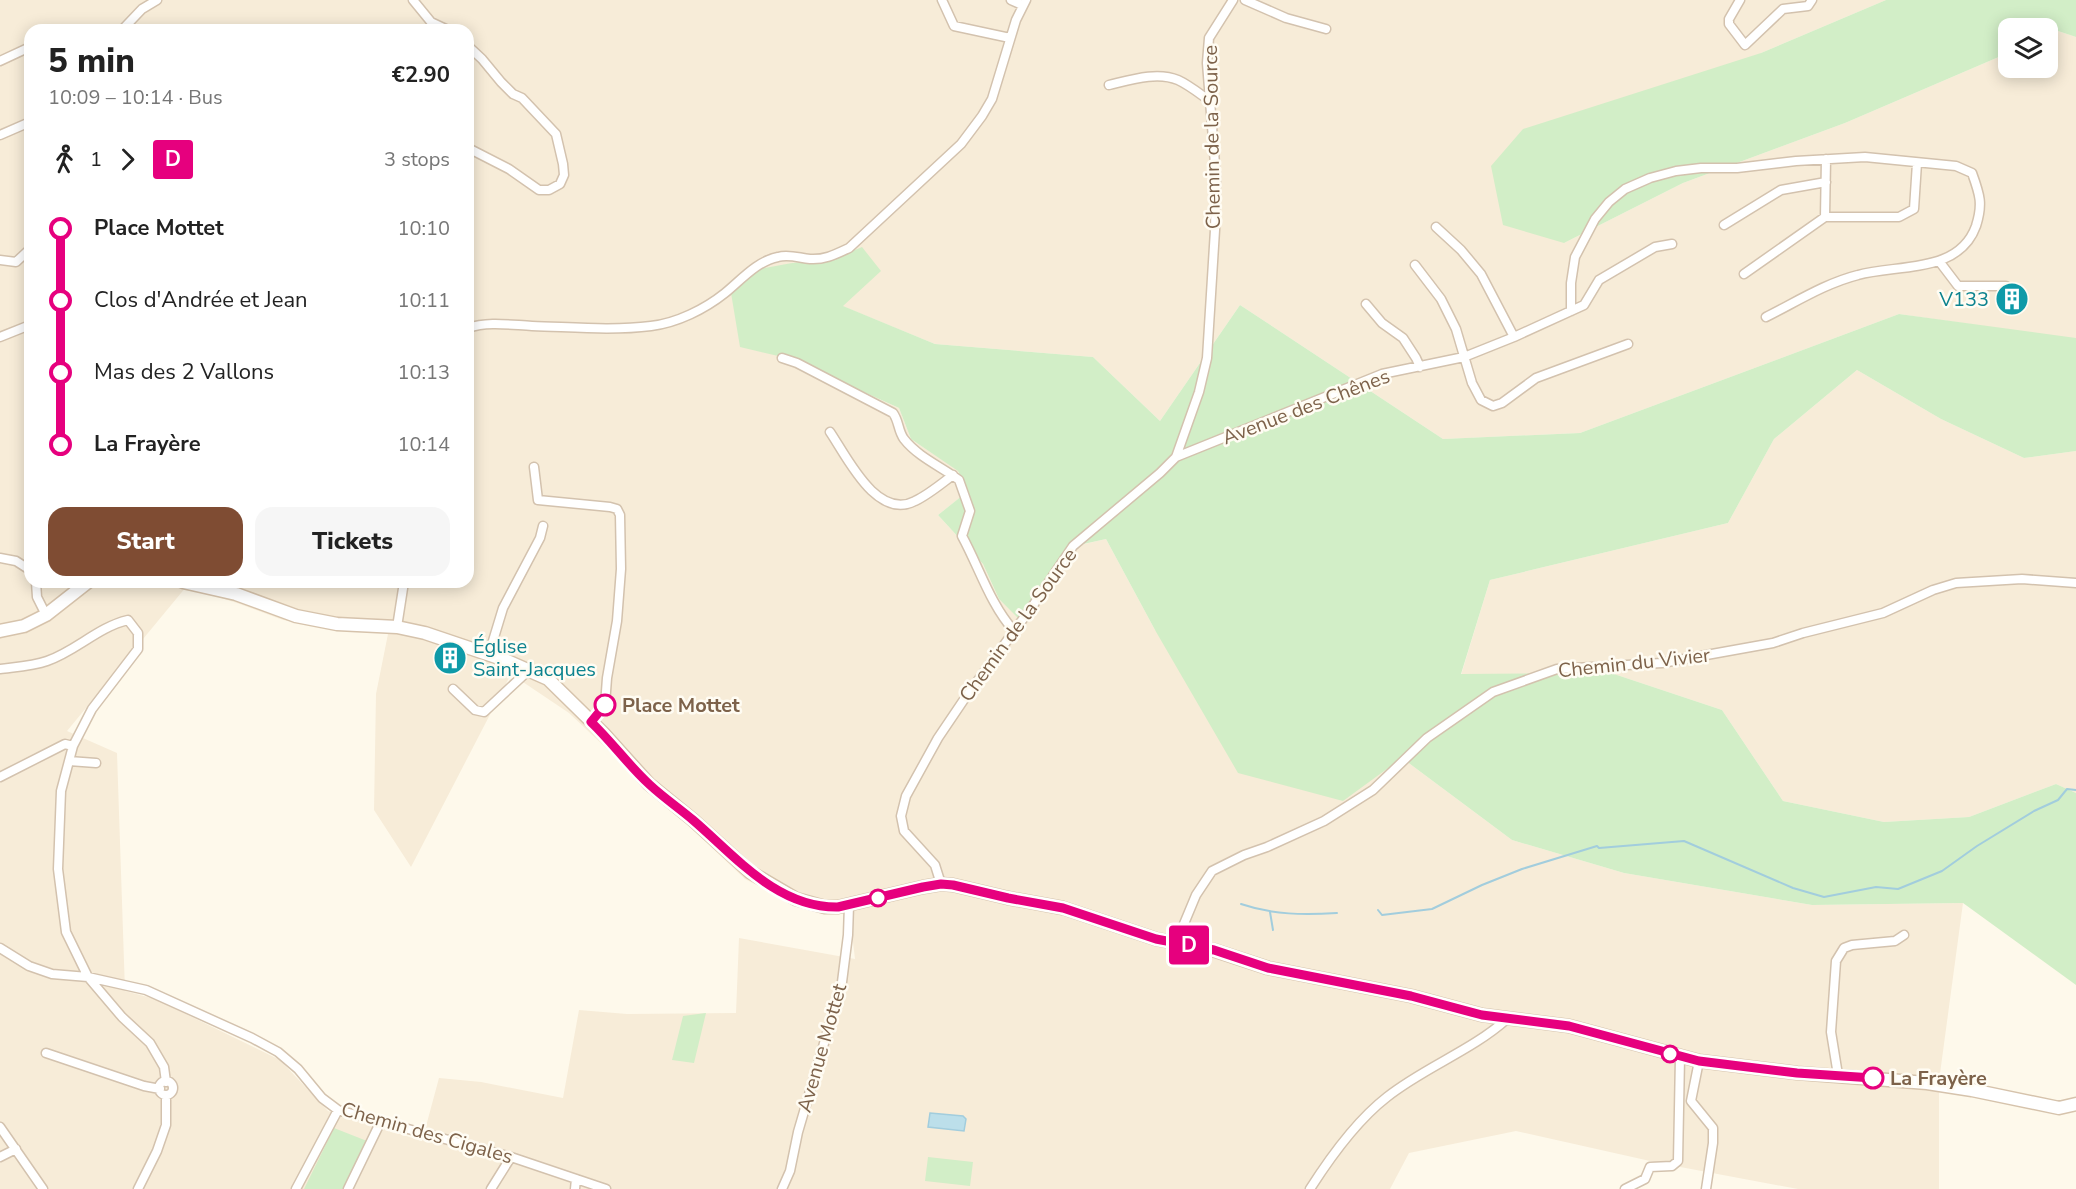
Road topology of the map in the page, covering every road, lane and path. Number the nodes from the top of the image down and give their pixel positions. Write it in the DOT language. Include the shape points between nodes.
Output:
graph roads {
  1 [pos="157,0"];
  2 [pos="413,0"];
  3 [pos="942,0"];
  4 [pos="1011,0"];
  5 [pos="1233,0"];
  6 [pos="1245,0"];
  7 [pos="1740,0"];
  8 [pos="1812,0"];
  9 [pos="1024,2"];
  10 [pos="128,24"];
  11 [pos="436,24"];
  12 [pos="1326,29"];
  13 [pos="1010,38"];
  14 [pos="24,50"];
  15 [pos="474,52"];
  16 [pos="0,61"];
  17 [pos="1108,85"];
  18 [pos="1210,101"];
  19 [pos="24,125"];
  20 [pos="0,135"];
  21 [pos="474,151"];
  22 [pos="1826,159"];
  23 [pos="1917,163"];
  24 [pos="1826,182"];
  25 [pos="1914,208"];
  26 [pos="1920,216"];
  27 [pos="1825,217"];
  28 [pos="1724,225"];
  29 [pos="1436,227"];
  30 [pos="1672,244"];
  31 [pos="24,255"];
  32 [pos="0,260"];
  33 [pos="1940,261"];
  34 [pos="1415,265"];
  35 [pos="1744,274"];
  36 [pos="2006,286"];
  37 [pos="1366,304"];
  38 [pos="1571,311"];
  39 [pos="1766,317"];
  40 [pos="474,326"];
  41 [pos="24,327"];
  42 [pos="0,337"];
  43 [pos="1514,337"];
  44 [pos="1628,344"];
  45 [pos="1464,357"];
  46 [pos="782,358"];
  47 [pos="1420,367"];
  48 [pos="830,432"];
  49 [pos="1176,457"];
  50 [pos="534,467"];
  51 [pos="953,475"];
  52 [pos="543,526"];
  53 [pos="0,558"];
  54 [pos="24,566"];
  55 [pos="2076,583"];
  56 [pos="37,588"];
  57 [pos="80,588"];
  58 [pos="210,588"];
  59 [pos="403,588"];
  60 [pos="46,615"];
  61 [pos="397,627"];
  62 [pos="0,631"];
  63 [pos="1014,631"];
  64 [pos="489,654"];
  65 [pos="0,669"];
  66 [pos="529,670"];
  67 [pos="453,689"];
  68 [pos="591,722"];
  69 [pos="73,746"];
  70 [pos="69,761"];
  71 [pos="96,763"];
  72 [pos="0,777"];
  73 [pos="941,884"];
  74 [pos="849,905"];
  75 [pos="1904,935"];
  76 [pos="1176,943"];
  77 [pos="0,948"];
  78 [pos="88,977"];
  79 [pos="1508,1019"];
  80 [pos="46,1053"];
  81 [pos="1680,1057"];
  82 [pos="1699,1061"];
  83 [pos="1838,1074"];
  84 [pos="164,1088"];
  85 [pos="2076,1104"];
  86 [pos="338,1110"];
  87 [pos="380,1123"];
  88 [pos="0,1127"];
  89 [pos="16,1149"];
  90 [pos="0,1157"];
  91 [pos="511,1157"];
  92 [pos="576,1179"];
  93 [pos="44,1189"];
  94 [pos="138,1189"];
  95 [pos="296,1189"];
  96 [pos="348,1189"];
  97 [pos="491,1189"];
  98 [pos="575,1189"];
  99 [pos="606,1189"];
  100 [pos="783,1189"];
  101 [pos="1310,1189"];
  102 [pos="1625,1189"];
  103 [pos="1706,1189"];
  1 -- 10 [label="street"];
  2 -- 11 [label="street"];
  3 -- 13 [label="street" via="954,26"];
  4 -- 9 [label="street"];
  5 -- 18 [label="street, Chemin de la Source" via="1209,38"];
  6 -- 12 [label="street" via="1286,18"];
  7 -- 8 [label="street" via="1729,24 1745,45 1783,9 1808,6"];
  9 -- 13 [label="street"];
  13 -- 40 [label="street" via="992,99 961,144 849,248 830,257 778,256 750,271 709,305 663,324 608,328"];
  14 -- 16 [label="street"];
  15 -- 21 [label="street" via="556,134 564,175 560,184 539,190"];
  17 -- 18 [label="street" via="1141,77 1176,79"];
  18 -- 49 [label="street, Chemin de la Source" via="1216,177 1207,358"];
  19 -- 20 [label="street"];
  22 -- 23 [label="street" via="1865,157"];
  22 -- 24 [label="street"];
  22 -- 38 [label="street" via="1676,171 1625,189 1595,219 1575,257"];
  23 -- 25 [label="street"];
  23 -- 33 [label="street" via="1956,166 1972,173 1981,197 1973,234 1960,249"];
  24 -- 27 [label="street"];
  24 -- 28 [label="street" via="1781,190"];
  25 -- 26 [label="street"];
  25 -- 27 [label="street" via="1899,218"];
  27 -- 35 [label="street"];
  29 -- 43 [label="street" via="1481,274"];
  30 -- 38 [label="street, Avenue des Chênes" via="1655,248 1599,280 1584,305"];
  31 -- 32 [label="street" via="16,262"];
  33 -- 36 [label="street" via="1958,286"];
  33 -- 39 [label="street" via="1859,274"];
  34 -- 45 [label="street" via="1441,298"];
  37 -- 47 [label="street" via="1402,338"];
  38 -- 43 [label="street, Avenue des Chênes"];
  41 -- 42 [label="street"];
  43 -- 45 [label="street, Avenue des Chênes"];
  44 -- 45 [label="street" via="1536,378 1502,403 1493,405 1481,400"];
  45 -- 47 [label="street, Avenue des Chênes"];
  46 -- 51 [label="street" via="893,413 905,440"];
  47 -- 49 [label="street, Avenue des Chênes" via="1382,374"];
  48 -- 51 [label="street" via="873,494 886,503 913,502"];
  49 -- 63 [label="street, Chemin de la Source" via="1073,546"];
  50 -- 68 [label="street" via="538,500 617,508 620,515 617,621 605,705"];
  51 -- 63 [label="street" via="959,480 969,511 962,536 994,602"];
  52 -- 64 [label="street" via="503,608"];
  53 -- 54 [label="street"];
  55 -- 76 [label="street, Chemin du Vivier" via="2022,579 1956,584 1883,613 1773,643 1662,663 1557,669 1494,692 1443,725 1373,790 1330,817 1212,871 1196,895"];
  56 -- 60 [label="street"];
  57 -- 60 [label="street"];
  58 -- 61 [label="street" via="296,616 337,624"];
  59 -- 61 [label="street"];
  60 -- 62 [label="street" via="24,626"];
  61 -- 64 [label="street"];
  63 -- 73 [label="street, Chemin de la Source" via="938,738 906,796 901,816 904,831 935,865"];
  64 -- 66 [label="street"];
  65 -- 69 [label="street" via="47,661 112,624 128,621 138,633 138,649 92,709"];
  66 -- 67 [label="street" via="484,712 475,710"];
  66 -- 68 [label="street" via="548,679"];
  68 -- 74 [label="street" via="649,784 750,872 806,903 825,907"];
  69 -- 70 [label="street"];
  69 -- 72 [label="street" via="65,744"];
  70 -- 71 [label="street"];
  70 -- 78 [label="street" via="62,791 58,869 66,932"];
  73 -- 74 [label="street"];
  73 -- 76 [label="street" via="1063,908"];
  74 -- 100 [label="street, Avenue Mottet" via="842,982"];
  75 -- 83 [label="street" via="1895,941 1844,948 1836,961 1831,1032"];
  76 -- 79 [label="street" via="1214,950 1268,968"];
  77 -- 78 [label="street, Chemin des Cigales" via="29,966 52,974"];
  78 -- 84 [label="street" via="150,1044 164,1067"];
  78 -- 86 [label="street, Chemin des Cigales" via="146,990 252,1038 278,1052"];
  79 -- 81 [label="street" via="1569,1026"];
  79 -- 101 [label="street" via="1488,1036 1387,1097 1357,1126"];
  80 -- 84 [label="street" via="144,1086"];
  81 -- 82 [label="street"];
  81 -- 102 [label="street" via="1678,1161 1672,1166 1650,1167 1645,1179"];
  82 -- 83 [label="street"];
  82 -- 103 [label="street" via="1691,1101 1713,1128"];
  83 -- 85 [label="street" via="1940,1084 2059,1108"];
  84 -- 94 [label="street" via="166,1125"];
  86 -- 87 [label="street, Chemin des Cigales"];
  86 -- 95 [label="street"];
  87 -- 91 [label="street, Chemin des Cigales"];
  87 -- 96 [label="street"];
  88 -- 89 [label="street"];
  89 -- 90 [label="street"];
  89 -- 93 [label="street"];
  91 -- 92 [label="street, Chemin des Cigales"];
  91 -- 97 [label="street"];
  92 -- 98 [label="street"];
  92 -- 99 [label="street, Chemin des Cigales"];
}
